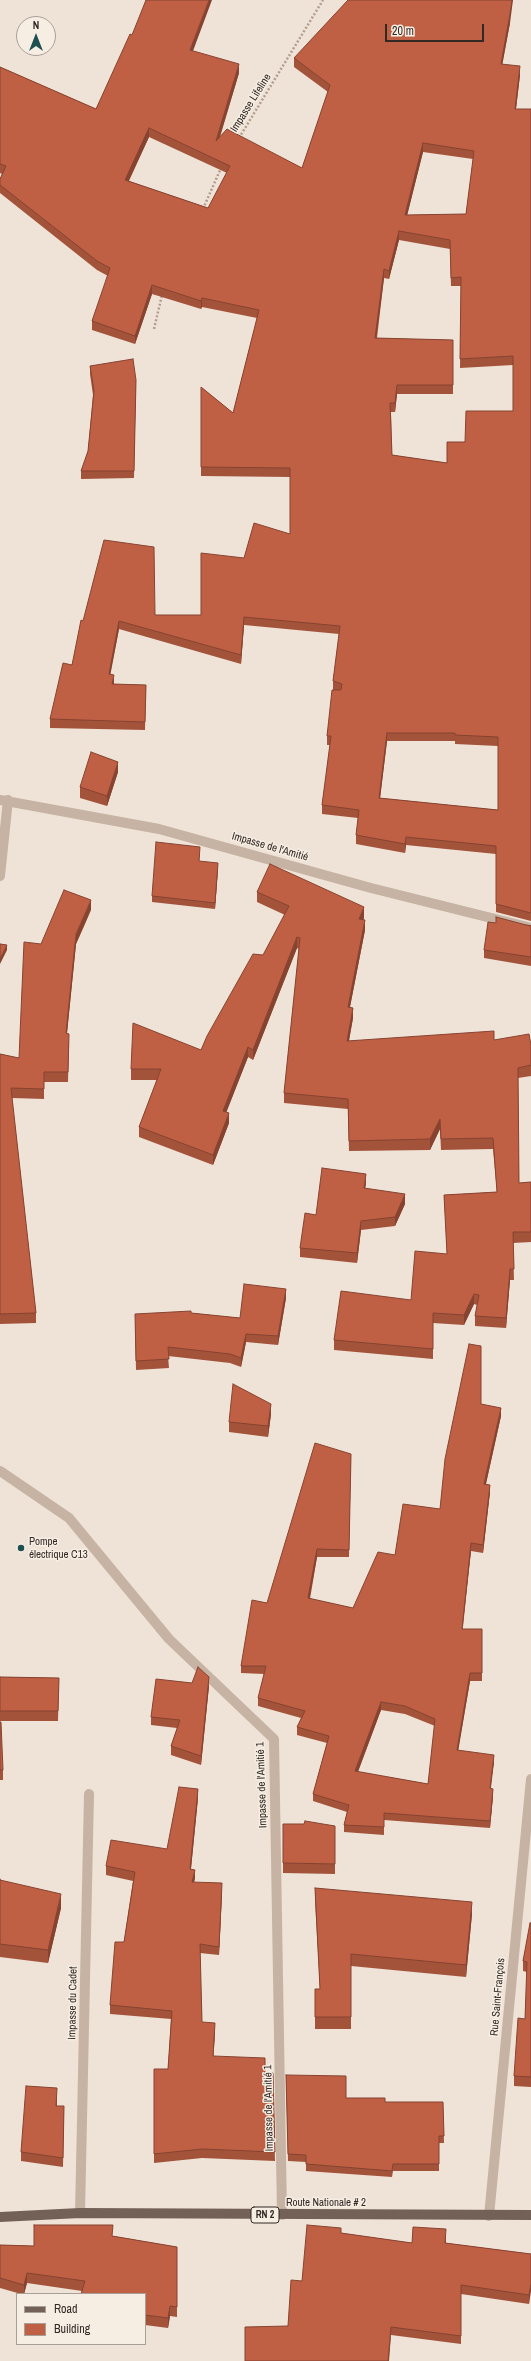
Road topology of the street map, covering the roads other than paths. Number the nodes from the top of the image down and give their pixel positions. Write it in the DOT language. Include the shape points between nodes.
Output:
graph roads {
  1 [pos="4,800"];
  2 [pos="0,876"];
  3 [pos="531,928"];
  4 [pos="0,1471"];
  5 [pos="531,1780"];
  6 [pos="89,1794"];
  7 [pos="80,2213"];
  8 [pos="282,2215"];
  9 [pos="531,2215"];
  10 [pos="489,2216"];
  11 [pos="0,2217"];
  1 -- 2 [label="street"];
  1 -- 3 [label="street, Impasse de l'Amitié" via="159,829 371,888"];
  4 -- 8 [label="street, Impasse de l'Amitié 1" via="69,1518 169,1639 274,1739"];
  5 -- 10 [label="street, Rue Saint-François"];
  6 -- 7 [label="street, Impasse du Cadet"];
  7 -- 8 [label="main road, Route Nationale # 2 / RN 2"];
  7 -- 11 [label="main road, Route Nationale # 2 / RN 2"];
  8 -- 10 [label="main road, Route Nationale # 2 / RN 2"];
  9 -- 10 [label="main road, Route Nationale # 2 / RN 2"];
}
